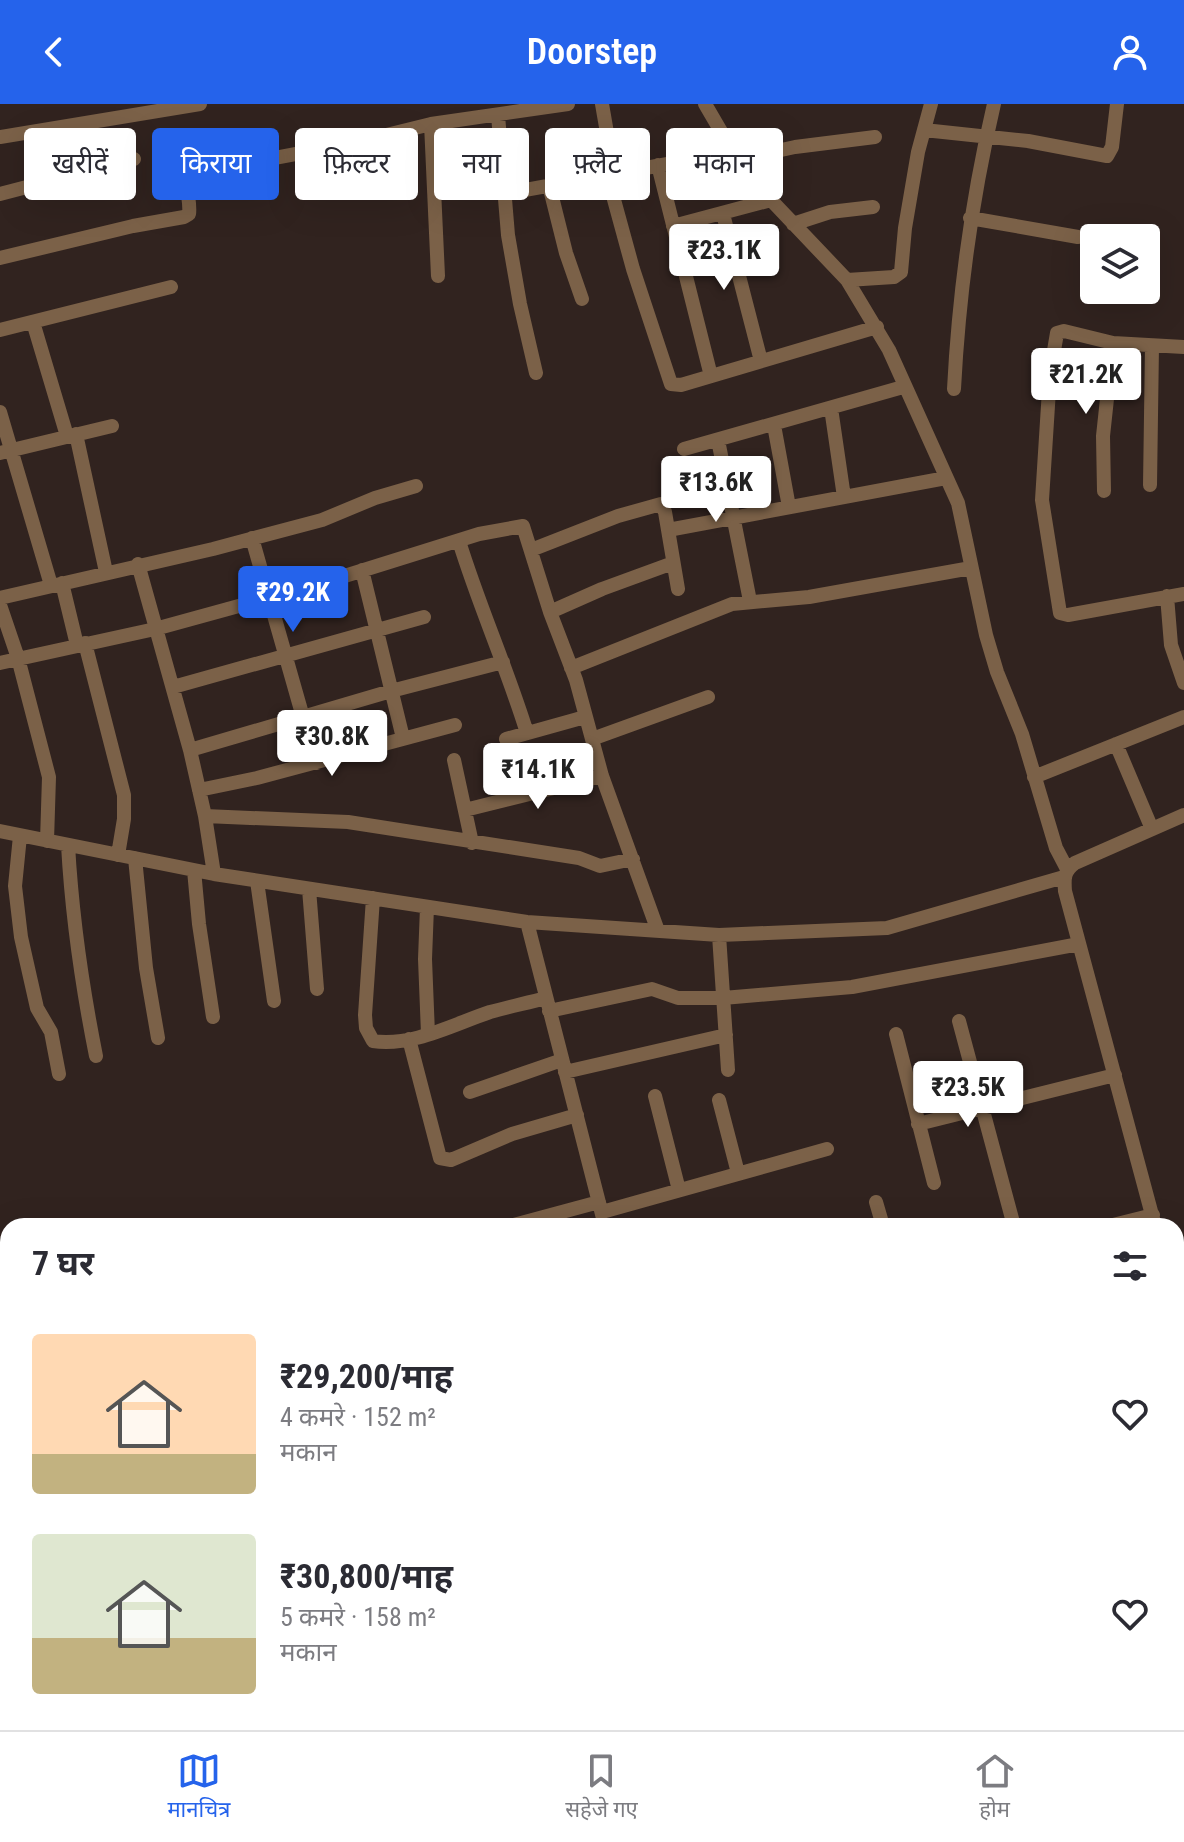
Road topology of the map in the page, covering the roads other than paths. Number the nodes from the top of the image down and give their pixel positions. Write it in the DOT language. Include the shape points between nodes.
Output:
graph roads {
  1 [pos="200,104"];
  2 [pos="568,104"];
  3 [pos="602,104"];
  4 [pos="705,104"];
  5 [pos="931,104"];
  6 [pos="994,104"];
  7 [pos="1117,104"];
  8 [pos="498,115"];
  9 [pos="431,124"];
  10 [pos="499,128"];
  11 [pos="605,128"];
  12 [pos="719,128"];
  13 [pos="924,130"];
  14 [pos="0,137"];
  15 [pos="875,137"];
  16 [pos="986,137"];
  17 [pos="783,149"];
  18 [pos="666,164"];
  19 [pos="658,165"];
  20 [pos="650,166"];
  21 [pos="24,188"];
  22 [pos="0,194"];
  23 [pos="504,200"];
  24 [pos="553,200"];
  25 [pos="616,200"];
  26 [pos="771,200"];
  27 [pos="873,207"];
  28 [pos="723,214"];
  29 [pos="970,218"];
  30 [pos="793,224"];
  31 [pos="673,226"];
  32 [pos="1078,237"];
  33 [pos="0,258"];
  34 [pos="438,276"];
  35 [pos="847,280"];
  36 [pos="171,287"];
  37 [pos="582,299"];
  38 [pos="33,322"];
  39 [pos="877,327"];
  40 [pos="0,330"];
  41 [pos="1113,343"];
  42 [pos="1152,346"];
  43 [pos="1184,347"];
  44 [pos="761,361"];
  45 [pos="536,373"];
  46 [pos="711,376"];
  47 [pos="903,387"];
  48 [pos="954,389"];
  49 [pos="831,408"];
  50 [pos="0,412"];
  51 [pos="774,425"];
  52 [pos="112,426"];
  53 [pos="71,435"];
  54 [pos="718,440"];
  55 [pos="684,449"];
  56 [pos="6,452"];
  57 [pos="946,478"];
  58 [pos="1150,485"];
  59 [pos="416,486"];
  60 [pos="1104,491"];
  61 [pos="844,497"];
  62 [pos="789,507"];
  63 [pos="734,518"];
  64 [pos="668,530"];
  65 [pos="252,538"];
  66 [pos="459,541"];
  67 [pos="531,550"];
  68 [pos="673,563"];
  69 [pos="138,564"];
  70 [pos="971,568"];
  71 [pos="362,570"];
  72 [pos="106,572"];
  73 [pos="56,584"];
  74 [pos="678,589"];
  75 [pos="1184,594"];
  76 [pos="1167,596"];
  77 [pos="270,597"];
  78 [pos="0,598"];
  79 [pos="750,601"];
  80 [pos="0,605"];
  81 [pos="550,612"];
  82 [pos="424,617"];
  83 [pos="155,629"];
  84 [pos="375,632"];
  85 [pos="81,644"];
  86 [pos="286,655"];
  87 [pos="18,658"];
  88 [pos="503,662"];
  89 [pos="0,663"];
  90 [pos="571,668"];
  91 [pos="1184,683"];
  92 [pos="173,687"];
  93 [pos="391,691"];
  94 [pos="708,697"];
  95 [pos="303,716"];
  96 [pos="585,717"];
  97 [pos="1184,717"];
  98 [pos="455,725"];
  99 [pos="527,733"];
  100 [pos="403,738"];
  101 [pos="506,739"];
  102 [pos="592,739"];
  103 [pos="1116,744"];
  104 [pos="190,750"];
  105 [pos="454,760"];
  106 [pos="316,763"];
  107 [pos="602,776"];
  108 [pos="1034,777"];
  109 [pos="199,790"];
  110 [pos="465,810"];
  111 [pos="1184,815"];
  112 [pos="205,816"];
  113 [pos="1152,829"];
  114 [pos="0,831"];
  115 [pos="20,836"];
  116 [pos="47,841"];
  117 [pos="472,843"];
  118 [pos="68,845"];
  119 [pos="118,855"];
  120 [pos="135,858"];
  121 [pos="633,859"];
  122 [pos="194,870"];
  123 [pos="1066,873"];
  124 [pos="214,874"];
  125 [pos="257,881"];
  126 [pos="309,889"];
  127 [pos="373,898"];
  128 [pos="427,907"];
  129 [pos="527,922"];
  130 [pos="658,931"];
  131 [pos="719,935"];
  132 [pos="1079,944"];
  133 [pos="317,989"];
  134 [pos="723,998"];
  135 [pos="274,1001"];
  136 [pos="547,1004"];
  137 [pos="213,1017"];
  138 [pos="959,1021"];
  139 [pos="428,1034"];
  140 [pos="896,1034"];
  141 [pos="726,1035"];
  142 [pos="158,1038"];
  143 [pos="409,1039"];
  144 [pos="96,1056"];
  145 [pos="564,1066"];
  146 [pos="728,1070"];
  147 [pos="59,1074"];
  148 [pos="1115,1075"];
  149 [pos="470,1092"];
  150 [pos="655,1096"];
  151 [pos="719,1100"];
  152 [pos="982,1107"];
  153 [pos="577,1115"];
  154 [pos="918,1124"];
  155 [pos="827,1149"];
  156 [pos="738,1173"];
  157 [pos="934,1183"];
  158 [pos="679,1190"];
  159 [pos="876,1202"];
  160 [pos="602,1213"];
  161 [pos="567,1218"];
  162 [pos="881,1218"];
  163 [pos="1012,1218"];
  164 [pos="1153,1218"];
  1 -- 14 [label="street"];
  2 -- 8 [label="street"];
  3 -- 11 [label="street"];
  4 -- 12 [label="street"];
  5 -- 13 [label="street"];
  6 -- 16 [label="street"];
  7 -- 16 [label="street" via="1107,156"];
  8 -- 9 [label="street"];
  8 -- 10 [label="street"];
  9 -- 33 [label="street" via="195,173 186,182 190,207 184,217"];
  9 -- 34 [label="street"];
  13 -- 16 [label="street"];
  13 -- 35 [label="street" via="901,272"];
  15 -- 17 [label="street"];
  16 -- 29 [label="street"];
  18 -- 19 [label="street"];
  19 -- 20 [label="street"];
  19 -- 31 [label="street"];
  21 -- 22 [label="street"];
  23 -- 45 [label="street"];
  24 -- 37 [label="street"];
  25 -- 46 [label="street" via="668,379 675,386"];
  26 -- 28 [label="street"];
  26 -- 30 [label="street"];
  27 -- 30 [label="street" via="830,212"];
  28 -- 31 [label="street"];
  28 -- 44 [label="street"];
  29 -- 32 [label="street"];
  29 -- 48 [label="street"];
  30 -- 35 [label="street"];
  31 -- 46 [label="street"];
  35 -- 39 [label="street"];
  36 -- 38 [label="street"];
  38 -- 40 [label="street"];
  38 -- 53 [label="street"];
  39 -- 44 [label="street"];
  39 -- 47 [label="street"];
  41 -- 42 [label="street"];
  41 -- 60 [label="street" via="1103,436"];
  41 -- 76 [label="street" via="1064,331 1055,336 1042,500 1058,610 1068,615"];
  42 -- 43 [label="street"];
  42 -- 58 [label="street"];
  44 -- 46 [label="street"];
  47 -- 49 [label="street"];
  47 -- 57 [label="street"];
  49 -- 51 [label="street"];
  49 -- 61 [label="street"];
  50 -- 56 [label="street"];
  51 -- 54 [label="street"];
  51 -- 62 [label="street"];
  52 -- 53 [label="street"];
  53 -- 56 [label="street"];
  53 -- 72 [label="street"];
  54 -- 55 [label="street"];
  54 -- 63 [label="street"];
  56 -- 73 [label="street"];
  57 -- 61 [label="street"];
  57 -- 70 [label="street" via="958,503"];
  59 -- 65 [label="street"];
  61 -- 62 [label="street"];
  62 -- 63 [label="street"];
  63 -- 64 [label="street"];
  63 -- 79 [label="street"];
  64 -- 67 [label="street" via="664,507 656,504"];
  64 -- 68 [label="street"];
  65 -- 69 [label="street"];
  65 -- 77 [label="street"];
  66 -- 67 [label="street" via="520,525"];
  66 -- 71 [label="street"];
  66 -- 88 [label="street"];
  67 -- 81 [label="street"];
  68 -- 74 [label="street"];
  68 -- 81 [label="street"];
  69 -- 72 [label="street"];
  69 -- 83 [label="street"];
  70 -- 79 [label="street" via="809,597"];
  70 -- 108 [label="street" via="997,672"];
  71 -- 77 [label="street"];
  71 -- 84 [label="street"];
  72 -- 73 [label="street"];
  73 -- 78 [label="street"];
  73 -- 85 [label="street"];
  75 -- 76 [label="street"];
  76 -- 91 [label="street" via="1171,645"];
  77 -- 83 [label="street"];
  77 -- 86 [label="street"];
  79 -- 90 [label="street"];
  80 -- 87 [label="street"];
  81 -- 90 [label="street"];
  82 -- 84 [label="street"];
  83 -- 85 [label="street"];
  83 -- 92 [label="street"];
  84 -- 86 [label="street"];
  84 -- 93 [label="street"];
  85 -- 87 [label="street"];
  85 -- 119 [label="street" via="124,795"];
  86 -- 92 [label="street"];
  86 -- 95 [label="street"];
  87 -- 89 [label="street"];
  87 -- 116 [label="street" via="49,777"];
  88 -- 93 [label="street"];
  88 -- 99 [label="street"];
  90 -- 96 [label="street"];
  92 -- 104 [label="street"];
  93 -- 95 [label="street"];
  93 -- 100 [label="street"];
  94 -- 102 [label="street"];
  95 -- 104 [label="street"];
  95 -- 106 [label="street"];
  96 -- 99 [label="street"];
  96 -- 102 [label="street"];
  97 -- 103 [label="street"];
  98 -- 100 [label="street"];
  99 -- 101 [label="street"];
  100 -- 106 [label="street"];
  102 -- 107 [label="street"];
  103 -- 108 [label="street"];
  103 -- 113 [label="street"];
  104 -- 109 [label="street"];
  105 -- 110 [label="street"];
  106 -- 109 [label="street"];
  107 -- 110 [label="street"];
  107 -- 121 [label="street"];
  108 -- 123 [label="street"];
  109 -- 112 [label="street"];
  110 -- 117 [label="street"];
  111 -- 113 [label="street"];
  112 -- 117 [label="street" via="348,822"];
  112 -- 124 [label="street"];
  113 -- 123 [label="street" via="1075,863"];
  114 -- 115 [label="street"];
  115 -- 116 [label="street"];
  115 -- 147 [label="street" via="15,886 21,937"];
  116 -- 118 [label="street"];
  117 -- 121 [label="street" via="579,858 600,866"];
  118 -- 119 [label="street"];
  118 -- 144 [label="street"];
  119 -- 120 [label="street"];
  120 -- 122 [label="street"];
  120 -- 142 [label="street"];
  121 -- 130 [label="street"];
  122 -- 124 [label="street"];
  122 -- 137 [label="street"];
  123 -- 131 [label="street" via="887,928"];
  123 -- 132 [label="street" via="1065,891"];
  124 -- 125 [label="street"];
  125 -- 126 [label="street"];
  125 -- 135 [label="street"];
  126 -- 127 [label="street"];
  126 -- 133 [label="street"];
  127 -- 128 [label="street"];
  127 -- 143 [label="street" via="366,1028 373,1041"];
  128 -- 129 [label="street"];
  128 -- 139 [label="street"];
  129 -- 130 [label="street"];
  129 -- 136 [label="street"];
  130 -- 131 [label="street"];
  131 -- 134 [label="street"];
  132 -- 134 [label="street" via="885,982"];
  132 -- 148 [label="street"];
  134 -- 136 [label="street" via="678,998 652,989"];
  134 -- 141 [label="street"];
  136 -- 139 [label="street" via="490,1012"];
  136 -- 145 [label="street"];
  138 -- 152 [label="street"];
  139 -- 143 [label="street"];
  140 -- 154 [label="street"];
  141 -- 145 [label="street"];
  141 -- 146 [label="street"];
  143 -- 153 [label="street" via="440,1158 451,1160"];
  145 -- 149 [label="street"];
  145 -- 153 [label="street"];
  148 -- 152 [label="street"];
  148 -- 164 [label="street"];
  150 -- 158 [label="street"];
  151 -- 156 [label="street"];
  152 -- 154 [label="street"];
  152 -- 163 [label="street"];
  153 -- 160 [label="street"];
  154 -- 157 [label="street"];
  155 -- 156 [label="street"];
  156 -- 158 [label="street"];
  158 -- 160 [label="street"];
  159 -- 162 [label="street"];
  160 -- 161 [label="street"];
}
